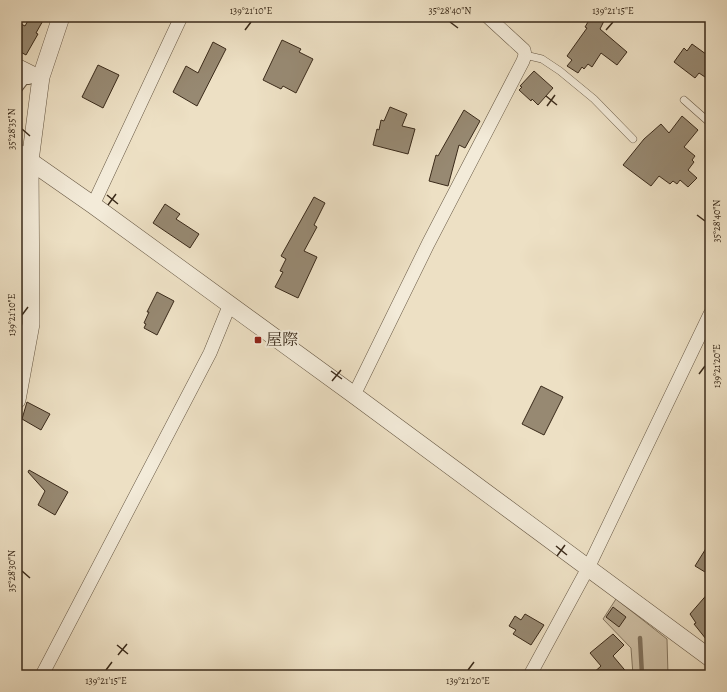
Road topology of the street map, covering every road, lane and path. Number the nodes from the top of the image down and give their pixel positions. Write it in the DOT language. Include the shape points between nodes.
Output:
graph roads {
  1 [pos="61,17"];
  2 [pos="181,17"];
  3 [pos="488,17"];
  4 [pos="525,55"];
  5 [pos="17,65"];
  6 [pos="35,78"];
  7 [pos="17,88"];
  8 [pos="684,100"];
  9 [pos="710,122"];
  10 [pos="633,139"];
  11 [pos="24,156"];
  12 [pos="93,205"];
  13 [pos="230,304"];
  14 [pos="710,314"];
  15 [pos="354,395"];
  16 [pos="17,400"];
  17 [pos="588,568"];
  18 [pos="710,658"];
  19 [pos="42,675"];
  20 [pos="530,675"];
  1 -- 6 [label="street"];
  2 -- 12 [label="street"];
  3 -- 4 [label="street" via="524,50"];
  4 -- 10 [label="lane" via="542,59 560,71 594,99"];
  4 -- 15 [label="street"];
  5 -- 6 [label="street"];
  6 -- 7 [label="street" via="24,79"];
  6 -- 11 [label="street"];
  8 -- 9 [label="lane"];
  11 -- 12 [label="street"];
  11 -- 16 [label="street" via="31,324"];
  12 -- 13 [label="street"];
  13 -- 15 [label="street"];
  13 -- 19 [label="street" via="210,353"];
  14 -- 17 [label="street"];
  15 -- 17 [label="street"];
  17 -- 18 [label="street"];
  17 -- 20 [label="street"];
}
